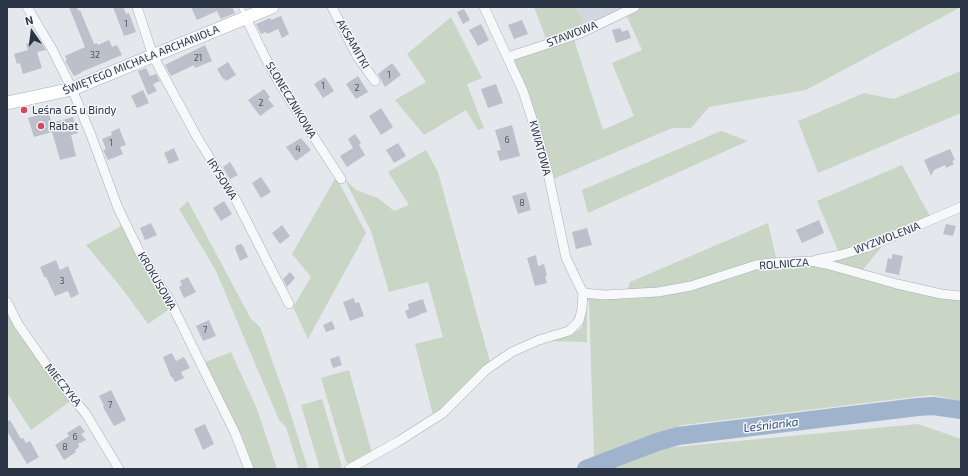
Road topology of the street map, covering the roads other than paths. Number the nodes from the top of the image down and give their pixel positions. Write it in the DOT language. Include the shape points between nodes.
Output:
graph roads {
  1 [pos="27,7"];
  2 [pos="136,7"];
  3 [pos="272,7"];
  4 [pos="332,7"];
  5 [pos="484,7"];
  6 [pos="635,7"];
  7 [pos="243,12"];
  8 [pos="153,56"];
  9 [pos="508,57"];
  10 [pos="375,81"];
  11 [pos="72,89"];
  12 [pos="7,103"];
  13 [pos="341,179"];
  14 [pos="961,207"];
  15 [pos="811,261"];
  16 [pos="583,293"];
  17 [pos="961,296"];
  18 [pos="7,302"];
  19 [pos="289,304"];
  20 [pos="119,469"];
  21 [pos="249,469"];
  22 [pos="349,469"];
  1 -- 11 [label="street, KROKUSOWA" via="52,48"];
  2 -- 8 [label="street, IRYSOWA"];
  3 -- 7 [label="street, ŚWIĘTEGO MICHAŁA ARCHANIOŁA"];
  4 -- 10 [label="street, AKSAMITKI" via="357,56"];
  5 -- 9 [label="street, KWIATOWA"];
  6 -- 9 [label="street, STAWOWA" via="581,33"];
  7 -- 8 [label="street, ŚWIĘTEGO MICHAŁA ARCHANIOŁA"];
  7 -- 13 [label="street, SŁONECZNIKOWA" via="281,86"];
  8 -- 11 [label="street, ŚWIĘTEGO MICHAŁA ARCHANIOŁA"];
  8 -- 19 [label="street, IRYSOWA" via="197,137 237,202"];
  9 -- 16 [label="street, KWIATOWA" via="523,91 537,134 566,258"];
  11 -- 12 [label="street, ŚWIĘTEGO MICHAŁA ARCHANIOŁA"];
  11 -- 21 [label="street, KROKUSOWA" via="118,208 140,253 170,301 235,432"];
  14 -- 15 [label="street, WYZWOLENIA" via="868,247"];
  15 -- 16 [label="street, ROLNICZA" via="756,265 691,286 658,292 605,295"];
  15 -- 17 [label="street, ROLNICZA" via="898,284"];
  16 -- 22 [label="street" via="579,321 569,331 512,352 487,369 443,413"];
  18 -- 20 [label="street, MIECZYKA" via="18,324 48,367 86,414"];
}
